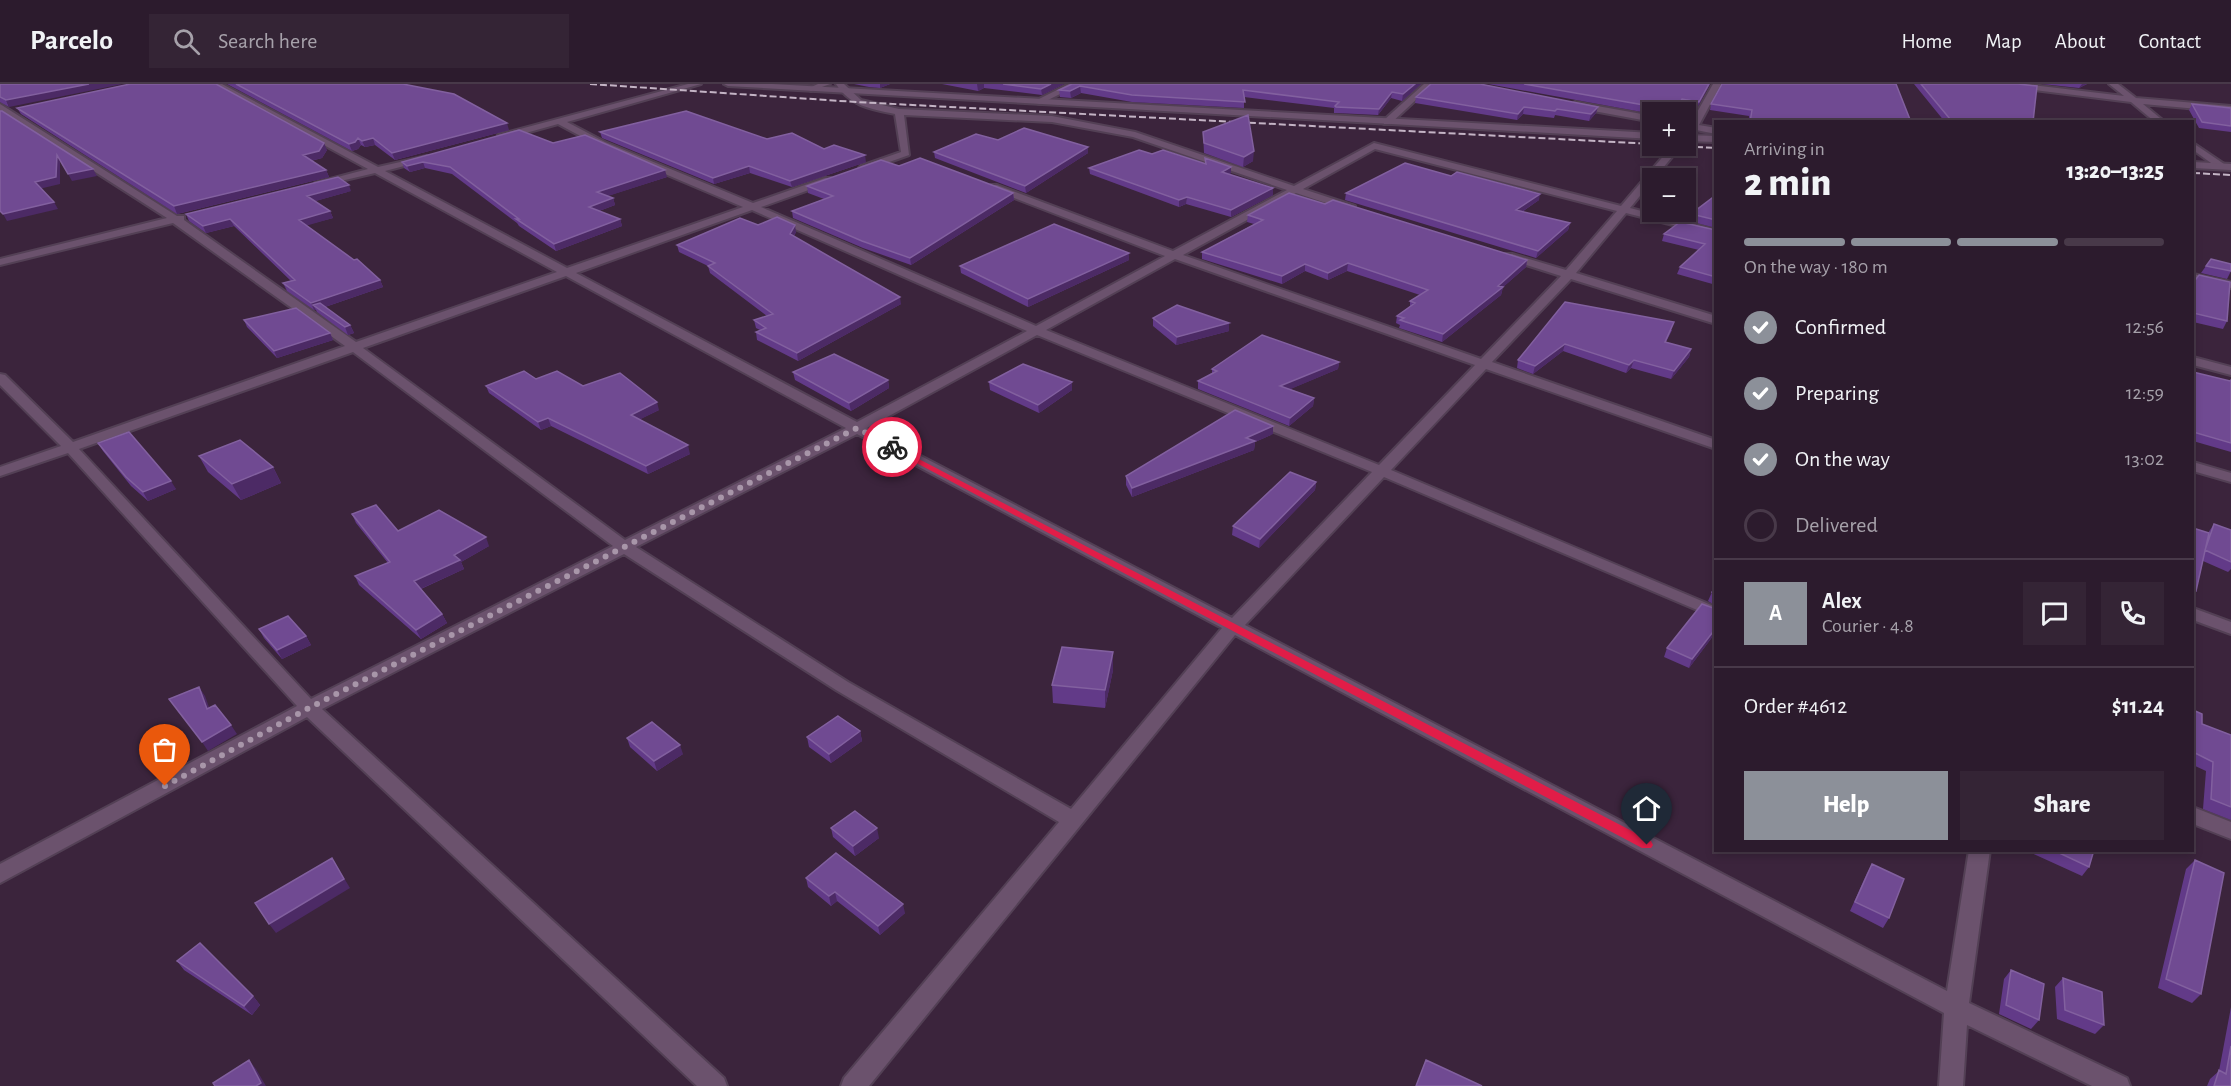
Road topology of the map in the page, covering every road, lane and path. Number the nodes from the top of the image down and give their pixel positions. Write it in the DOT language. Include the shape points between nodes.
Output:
graph roads {
  1 [pos="216,84"];
  2 [pos="697,84"];
  3 [pos="728,84"];
  4 [pos="826,84"];
  5 [pos="1076,84"];
  6 [pos="1429,84"];
  7 [pos="1717,84"];
  8 [pos="2003,84"];
  9 [pos="2113,84"];
  10 [pos="841,87"];
  11 [pos="811,89"];
  12 [pos="2132,100"];
  13 [pos="1037,102"];
  14 [pos="1563,102"];
  15 [pos="2231,109"];
  16 [pos="6,110"];
  17 [pos="899,112"];
  18 [pos="1696,116"];
  19 [pos="1642,117"];
  20 [pos="2158,120"];
  21 [pos="558,121"];
  22 [pos="1387,122"];
  23 [pos="1696,126"];
  24 [pos="1714,131"];
  25 [pos="1642,135"];
  26 [pos="1696,138"];
  27 [pos="1714,139"];
  28 [pos="490,140"];
  29 [pos="2194,147"];
  30 [pos="434,155"];
  31 [pos="1668,156"];
  32 [pos="2194,165"];
  33 [pos="2226,166"];
  34 [pos="378,171"];
  35 [pos="982,182"];
  36 [pos="310,187"];
  37 [pos="1295,190"];
  38 [pos="753,207"];
  39 [pos="1626,208"];
  40 [pos="1363,212"];
  41 [pos="181,218"];
  42 [pos="1714,232"];
  43 [pos="1500,254"];
  44 [pos="1176,256"];
  45 [pos="0,262"];
  46 [pos="568,272"];
  47 [pos="1568,275"];
  48 [pos="2194,277"];
  49 [pos="2231,285"];
  50 [pos="1714,319"];
  51 [pos="1038,331"];
  52 [pos="354,347"];
  53 [pos="2194,361"];
  54 [pos="1485,363"];
  55 [pos="2231,371"];
  56 [pos="0,378"];
  57 [pos="857,428"];
  58 [pos="1714,444"];
  59 [pos="70,447"];
  60 [pos="2194,466"];
  61 [pos="1382,471"];
  62 [pos="0,472"];
  63 [pos="2231,478"];
  64 [pos="625,547"];
  65 [pos="1714,612"];
  66 [pos="2194,614"];
  67 [pos="1233,627"];
  68 [pos="2231,628"];
  69 [pos="309,708"];
  70 [pos="2194,815"];
  71 [pos="1073,820"];
  72 [pos="2231,831"];
  73 [pos="1980,852"];
  74 [pos="0,874"];
  75 [pos="1956,1008"];
  76 [pos="715,1086"];
  77 [pos="853,1086"];
  78 [pos="1951,1086"];
  79 [pos="2118,1086"];
  1 -- 34 [label="street"];
  2 -- 21 [label="street"];
  3 -- 11 [label="street"];
  4 -- 11 [label="street"];
  5 -- 13 [label="street"];
  6 -- 22 [label="street"];
  7 -- 18 [label="street"];
  8 -- 12 [label="street"];
  9 -- 12 [label="street"];
  10 -- 11 [label="street"];
  10 -- 13 [label="street"];
  10 -- 17 [label="street" via="856,102"];
  12 -- 15 [label="street"];
  12 -- 20 [label="street"];
  13 -- 22 [label="street"];
  14 -- 19 [label="street"];
  16 -- 41 [label="street"];
  17 -- 37 [label="street" via="1052,119 1125,133"];
  17 -- 38 [label="street" via="912,155"];
  21 -- 28 [label="street"];
  21 -- 38 [label="street" via="602,144"];
  22 -- 25 [label="street"];
  23 -- 24 [label="street"];
  26 -- 27 [label="street"];
  29 -- 33 [label="street"];
  30 -- 34 [label="street"];
  31 -- 39 [label="street"];
  32 -- 33 [label="street"];
  34 -- 36 [label="street"];
  34 -- 46 [label="street"];
  35 -- 44 [label="street"];
  37 -- 39 [label="street" via="1374,146"];
  37 -- 40 [label="street"];
  37 -- 44 [label="street"];
  38 -- 46 [label="street"];
  38 -- 51 [label="street"];
  39 -- 42 [label="street"];
  39 -- 47 [label="street"];
  41 -- 45 [label="street"];
  41 -- 52 [label="street"];
  43 -- 47 [label="street"];
  44 -- 51 [label="street"];
  44 -- 54 [label="street"];
  46 -- 52 [label="street"];
  46 -- 57 [label="street"];
  47 -- 50 [label="street"];
  47 -- 54 [label="street"];
  48 -- 49 [label="street"];
  51 -- 57 [label="street"];
  51 -- 61 [label="street"];
  52 -- 59 [label="street"];
  52 -- 64 [label="street"];
  53 -- 55 [label="street"];
  54 -- 58 [label="street"];
  54 -- 61 [label="street"];
  56 -- 59 [label="street"];
  57 -- 64 [label="street"];
  57 -- 67 [label="street"];
  59 -- 62 [label="street"];
  59 -- 69 [label="street"];
  60 -- 63 [label="street"];
  61 -- 65 [label="street"];
  61 -- 67 [label="street"];
  64 -- 69 [label="street"];
  64 -- 71 [label="street" via="842,686"];
  66 -- 68 [label="street"];
  67 -- 71 [label="street"];
  67 -- 75 [label="street"];
  69 -- 74 [label="street"];
  69 -- 76 [label="street"];
  70 -- 72 [label="street"];
  71 -- 77 [label="street"];
  73 -- 75 [label="street"];
  75 -- 78 [label="street"];
  75 -- 79 [label="street"];
}
